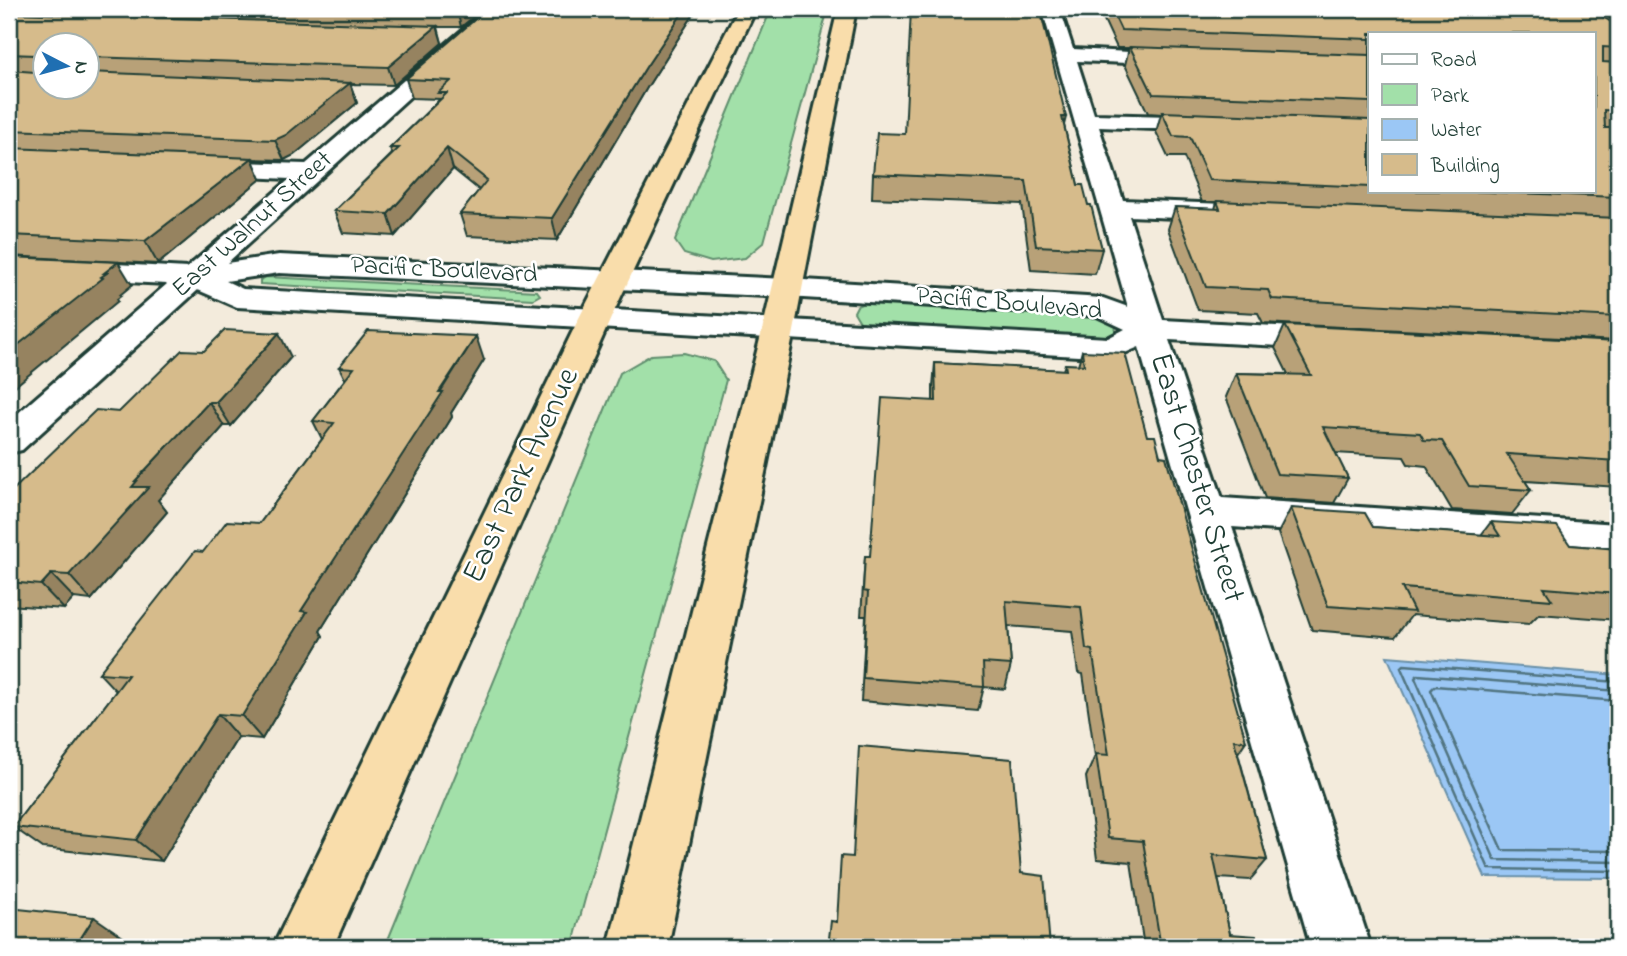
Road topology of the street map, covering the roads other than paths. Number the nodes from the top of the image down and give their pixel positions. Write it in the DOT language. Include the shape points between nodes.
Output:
graph roads {
  1 [pos="497,9"];
  2 [pos="747,9"];
  3 [pos="847,9"];
  4 [pos="1051,9"];
  5 [pos="439,35"];
  6 [pos="466,36"];
  7 [pos="1066,55"];
  8 [pos="1204,60"];
  9 [pos="372,94"];
  10 [pos="400,95"];
  11 [pos="1086,120"];
  12 [pos="1235,125"];
  13 [pos="174,166"];
  14 [pos="312,172"];
  15 [pos="1113,208"];
  16 [pos="1250,214"];
  17 [pos="9,267"];
  18 [pos="194,277"];
  19 [pos="614,279"];
  20 [pos="787,288"];
  21 [pos="595,318"];
  22 [pos="1150,329"];
  23 [pos="778,331"];
  24 [pos="1356,340"];
  25 [pos="9,441"];
  26 [pos="1207,511"];
  27 [pos="1618,539"];
  28 [pos="303,947"];
  29 [pos="638,947"];
  30 [pos="1341,947"];
  1 -- 6 [label="street, East Walnut Street"];
  2 -- 19 [label="highway, East Park Avenue"];
  3 -- 20 [label="highway"];
  4 -- 7 [label="street, East Chester Street"];
  5 -- 6 [label="street"];
  6 -- 10 [label="street, East Walnut Street"];
  7 -- 8 [label="street"];
  7 -- 11 [label="street, East Chester Street"];
  9 -- 10 [label="street"];
  10 -- 14 [label="street, East Walnut Street"];
  11 -- 12 [label="street"];
  11 -- 15 [label="street, East Chester Street"];
  13 -- 14 [label="street"];
  14 -- 18 [label="street, East Walnut Street"];
  15 -- 16 [label="street"];
  15 -- 22 [label="street, East Chester Street"];
  17 -- 18 [label="street, Pacific Boulevard"];
  18 -- 19 [label="street, Pacific Boulevard" via="279,264"];
  18 -- 21 [label="street, Pacific Boulevard" via="237,298"];
  18 -- 25 [label="street, East Walnut Street"];
  19 -- 20 [label="street, Pacific Boulevard"];
  19 -- 21 [label="highway, East Park Avenue"];
  20 -- 22 [label="street, Pacific Boulevard" via="1103,307"];
  20 -- 23 [label="highway"];
  21 -- 23 [label="street, Pacific Boulevard"];
  21 -- 28 [label="highway, East Park Avenue"];
  22 -- 23 [label="street, Pacific Boulevard" via="1113,348"];
  22 -- 24 [label="street"];
  22 -- 26 [label="street, East Chester Street"];
  23 -- 29 [label="highway"];
  26 -- 27 [label="street"];
  26 -- 30 [label="street, East Chester Street"];
}
